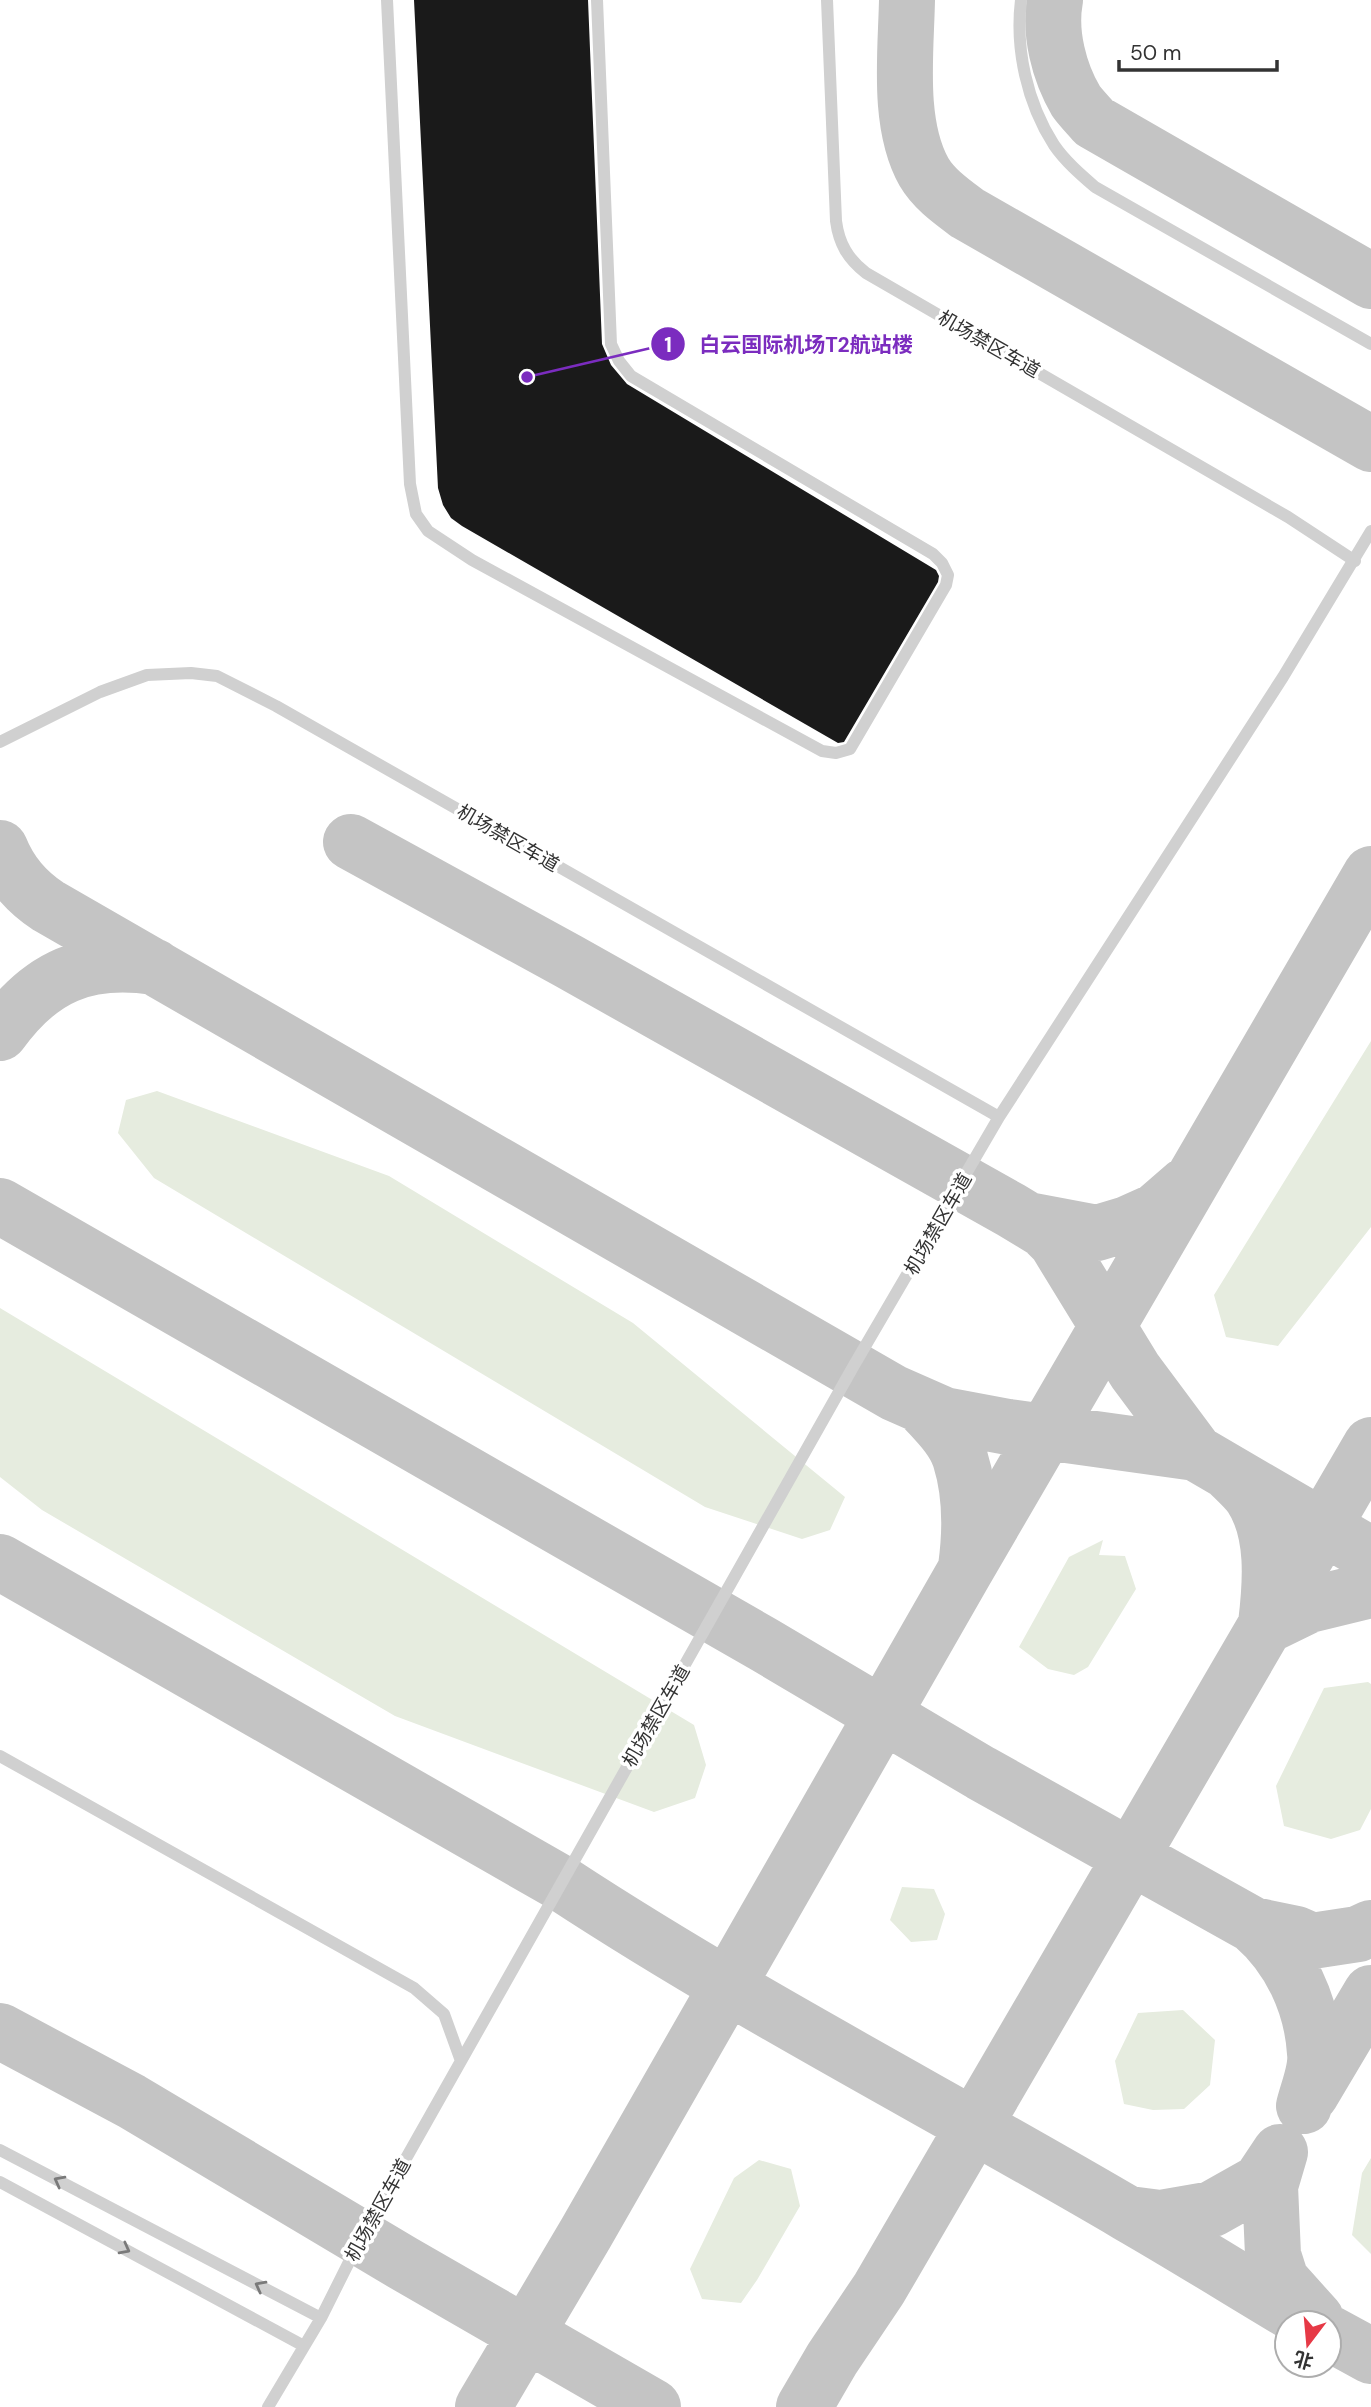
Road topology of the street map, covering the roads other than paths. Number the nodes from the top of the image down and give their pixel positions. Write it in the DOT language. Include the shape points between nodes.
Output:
graph roads {
  1 [pos="387,0"];
  2 [pos="597,0"];
  3 [pos="827,0"];
  4 [pos="1021,0"];
  5 [pos="1371,344"];
  6 [pos="1371,531"];
  7 [pos="1355,561"];
  8 [pos="0,742"];
  9 [pos="999,1117"];
  10 [pos="0,1756"];
  11 [pos="461,2061"];
  12 [pos="0,2150"];
  13 [pos="0,2182"];
  14 [pos="321,2318"];
  15 [pos="304,2346"];
  16 [pos="268,2407"];
  1 -- 2 [label="lane" via="410,484 416,514 428,531 462,554 822,751 850,749 948,575 933,554 631,376 619,361 611,344"];
  3 -- 7 [label="lane, 机场禁区车道" via="836,221 842,246 854,264 1288,517"];
  4 -- 5 [label="lane" via="1019,31 1027,82 1053,144 1069,164 1095,187"];
  6 -- 7 [label="lane, 机场禁区车道"];
  7 -- 9 [label="lane, 机场禁区车道"];
  8 -- 9 [label="lane, 机场禁区车道" via="100,692 147,675 217,676"];
  9 -- 11 [label="lane, 机场禁区车道"];
  10 -- 11 [label="lane" via="414,1988 444,2014"];
  11 -- 14 [label="lane, 机场禁区车道"];
  14 -- 12 [label="lane, one-way"];
  13 -- 15 [label="lane, one-way"];
  14 -- 15 [label="lane, 机场禁区车道"];
  15 -- 16 [label="lane, 机场禁区车道"];
}
